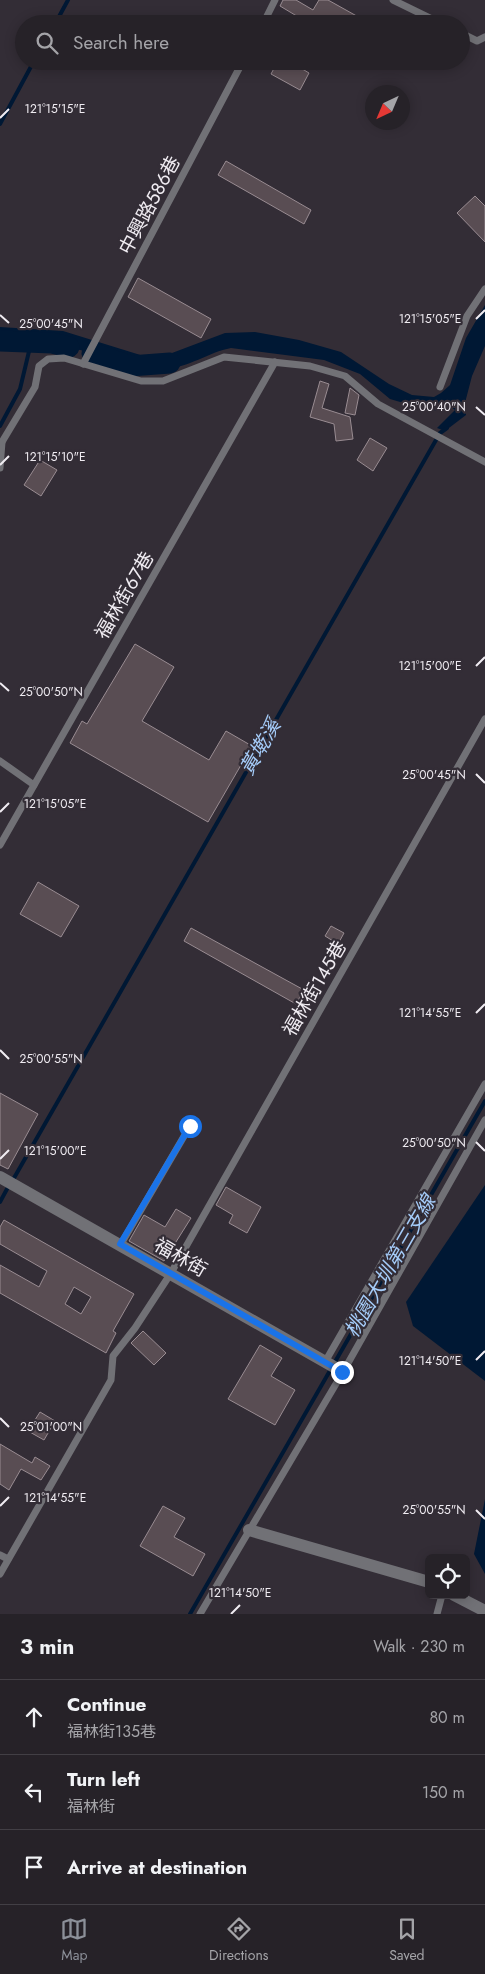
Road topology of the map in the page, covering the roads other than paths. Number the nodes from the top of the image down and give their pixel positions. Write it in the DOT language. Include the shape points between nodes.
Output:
graph roads {
  1 [pos="275,0"];
  2 [pos="393,0"];
  3 [pos="268,15"];
  4 [pos="424,15"];
  5 [pos="485,37"];
  6 [pos="470,38"];
  7 [pos="238,70"];
  8 [pos="485,289"];
  9 [pos="276,362"];
  10 [pos="83,364"];
  11 [pos="440,387"];
  12 [pos="1,442"];
  13 [pos="485,462"];
  14 [pos="0,468"];
  15 [pos="485,719"];
  16 [pos="0,761"];
  17 [pos="34,785"];
  18 [pos="0,845"];
  19 [pos="485,1084"];
  20 [pos="485,1120"];
  21 [pos="190,1126"];
  22 [pos="0,1177"];
  23 [pos="120,1244"];
  24 [pos="172,1273"];
  25 [pos="325,1362"];
  26 [pos="342,1372"];
  27 [pos="249,1530"];
  28 [pos="0,1555"];
  29 [pos="8,1559"];
  30 [pos="0,1574"];
  31 [pos="425,1581"];
  32 [pos="441,1599"];
  33 [pos="462,1599"];
  34 [pos="485,1611"];
  35 [pos="200,1614"];
  36 [pos="437,1614"];
  1 -- 3 [label="lane"];
  2 -- 4 [label="lane"];
  5 -- 6 [label="lane" via="477,41"];
  7 -- 10 [label="lane, 中興路586巷"];
  8 -- 11 [label="lane" via="467,316"];
  9 -- 10 [label="lane" via="224,356 163,381 141,381"];
  9 -- 13 [label="lane" via="310,366 345,376 378,404"];
  9 -- 17 [label="lane, 福林街67巷"];
  10 -- 12 [label="lane" via="64,358 48,359 38,366 35,387"];
  12 -- 14 [label="lane"];
  15 -- 24 [label="lane, 福林街145巷"];
  16 -- 17 [label="lane"];
  17 -- 18 [label="lane, 福林街67巷"];
  19 -- 25 [label="lane"];
  20 -- 26 [label="lane"];
  21 -- 23 [label="lane"];
  22 -- 23 [label="street, 福林街"];
  23 -- 24 [label="street, 福林街"];
  24 -- 25 [label="street, 福林街"];
  24 -- 29 [label="lane, 福林街145巷" via="113,1356 111,1380"];
  25 -- 26 [label="street, 福林街"];
  26 -- 27 [label="lane"];
  27 -- 31 [label="street"];
  27 -- 35 [label="lane"];
  28 -- 29 [label="lane"];
  29 -- 30 [label="lane, 福林街145巷"];
  32 -- 36 [label="lane"];
  33 -- 34 [label="street"];
}
